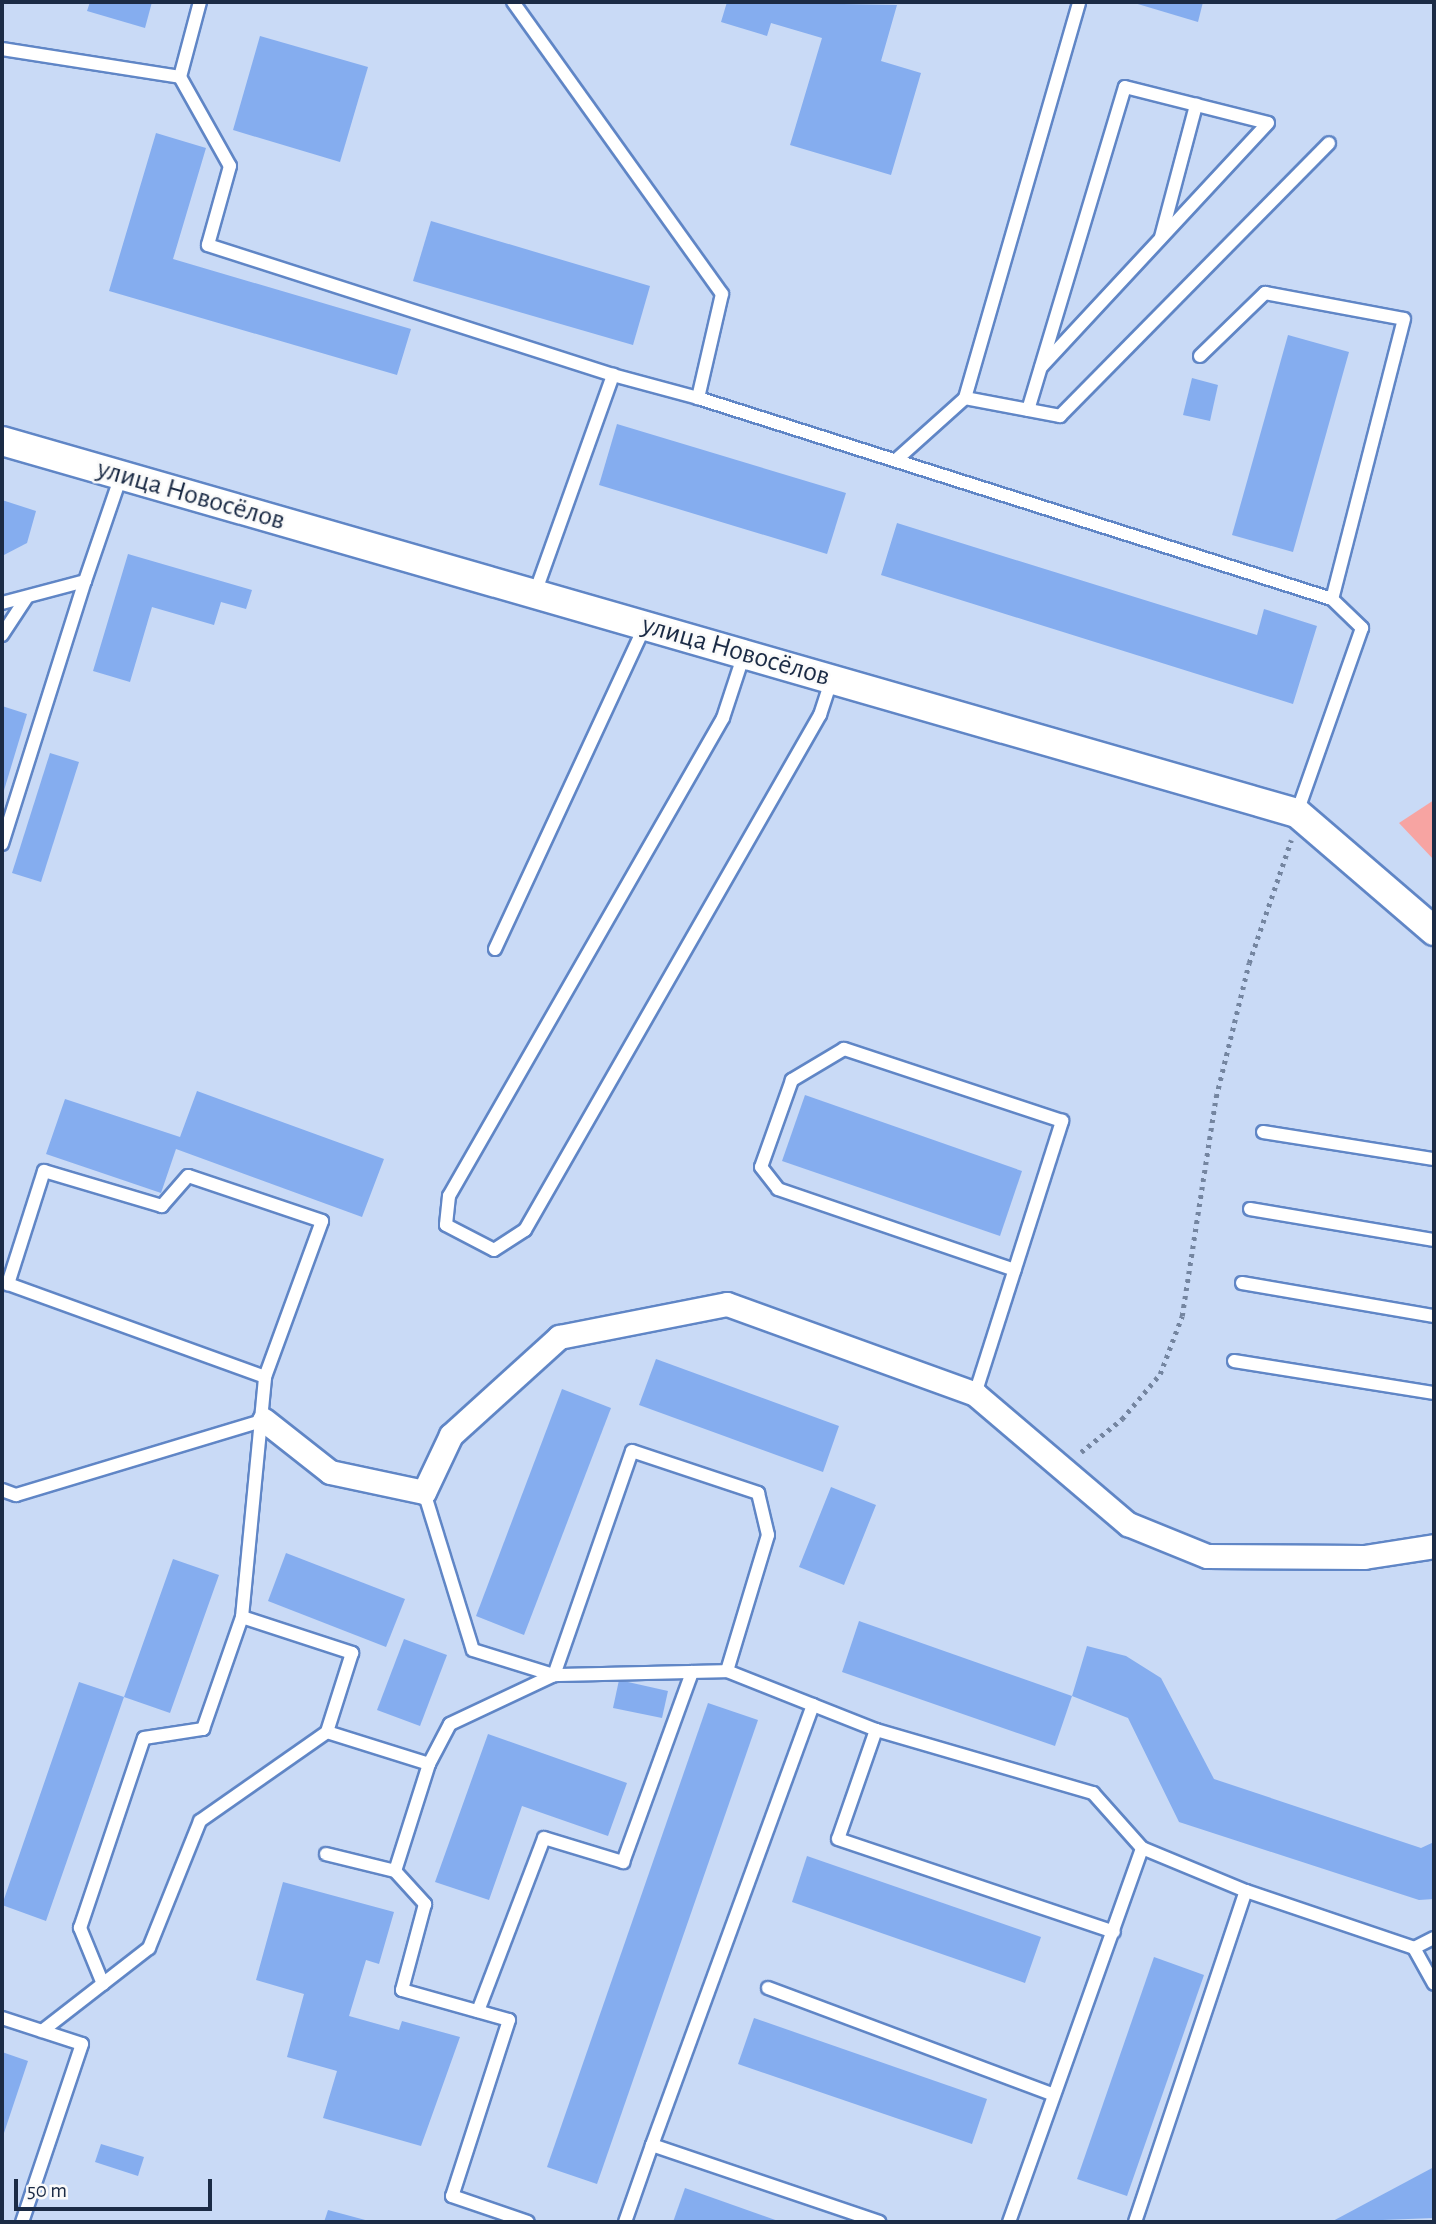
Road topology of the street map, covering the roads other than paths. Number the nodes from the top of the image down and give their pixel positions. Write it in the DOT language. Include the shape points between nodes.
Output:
graph roads {
  1 [pos="201,2"];
  2 [pos="513,2"];
  3 [pos="1079,2"];
  4 [pos="2,49"];
  5 [pos="180,77"];
  6 [pos="1196,105"];
  7 [pos="1329,143"];
  8 [pos="1161,238"];
  9 [pos="1200,356"];
  10 [pos="1041,367"];
  11 [pos="613,375"];
  12 [pos="698,398"];
  13 [pos="965,398"];
  14 [pos="1028,410"];
  15 [pos="2,441"];
  16 [pos="896,460"];
  17 [pos="121,475"];
  18 [pos="86,581"];
  19 [pos="535,593"];
  20 [pos="27,597"];
  21 [pos="1332,599"];
  22 [pos="2,603"];
  23 [pos="645,625"];
  24 [pos="2,635"];
  25 [pos="744,654"];
  26 [pos="832,679"];
  27 [pos="1298,814"];
  28 [pos="2,844"];
  29 [pos="1434,931"];
  30 [pos="495,949"];
  31 [pos="1263,1132"];
  32 [pos="1434,1160"];
  33 [pos="1250,1209"];
  34 [pos="1434,1240"];
  35 [pos="1014,1270"];
  36 [pos="1242,1283"];
  37 [pos="1434,1316"];
  38 [pos="1234,1361"];
  39 [pos="265,1377"];
  40 [pos="1434,1393"];
  41 [pos="975,1394"];
  42 [pos="264,1420"];
  43 [pos="2,1490"];
  44 [pos="424,1492"];
  45 [pos="1434,1546"];
  46 [pos="242,1616"];
  47 [pos="727,1671"];
  48 [pos="692,1672"];
  49 [pos="554,1675"];
  50 [pos="813,1705"];
  51 [pos="876,1730"];
  52 [pos="327,1732"];
  53 [pos="429,1764"];
  54 [pos="1142,1848"];
  55 [pos="326,1854"];
  56 [pos="395,1871"];
  57 [pos="1246,1891"];
  58 [pos="1114,1932"];
  59 [pos="1434,1938"];
  60 [pos="1415,1948"];
  61 [pos="103,1983"];
  62 [pos="1434,1984"];
  63 [pos="768,1988"];
  64 [pos="478,2011"];
  65 [pos="2,2018"];
  66 [pos="42,2031"];
  67 [pos="1054,2095"];
  68 [pos="652,2145"];
  69 [pos="22,2222"];
  70 [pos="528,2222"];
  71 [pos="625,2222"];
  72 [pos="879,2222"];
  73 [pos="1009,2222"];
  74 [pos="1135,2222"];
  1 -- 5 [label="lane"];
  2 -- 12 [label="lane" via="722,294"];
  3 -- 13 [label="lane"];
  4 -- 5 [label="lane"];
  5 -- 11 [label="lane" via="230,166 208,245"];
  6 -- 8 [label="lane"];
  6 -- 8 [label="lane" via="1268,124"];
  6 -- 10 [label="lane" via="1125,87"];
  7 -- 14 [label="lane" via="1060,416"];
  8 -- 10 [label="lane"];
  9 -- 21 [label="lane" via="1265,293 1404,319"];
  10 -- 14 [label="lane"];
  11 -- 12 [label="lane"];
  11 -- 19 [label="lane"];
  12 -- 16 [label="lane"];
  13 -- 14 [label="lane"];
  13 -- 16 [label="lane"];
  15 -- 17 [label="street, улица Новосёлов"];
  16 -- 21 [label="lane"];
  17 -- 18 [label="lane"];
  17 -- 19 [label="street, улица Новосёлов"];
  18 -- 20 [label="lane"];
  18 -- 28 [label="lane"];
  19 -- 23 [label="street, улица Новосёлов"];
  20 -- 22 [label="lane"];
  20 -- 24 [label="lane"];
  21 -- 27 [label="lane" via="1362,628"];
  23 -- 25 [label="street, улица Новосёлов"];
  23 -- 30 [label="lane"];
  25 -- 26 [label="street, улица Новосёлов"];
  25 -- 26 [label="lane" via="723,718 449,1196 446,1225 494,1250 525,1230 820,715"];
  26 -- 27 [label="street, улица Новосёлов"];
  27 -- 29 [label="street, улица Новосёлов"];
  31 -- 32 [label="lane"];
  33 -- 34 [label="lane"];
  35 -- 35 [label="lane" via="1062,1121 844,1049 792,1080 761,1167 778,1189"];
  35 -- 41 [label="lane"];
  36 -- 37 [label="lane"];
  38 -- 40 [label="lane"];
  39 -- 39 [label="lane" via="322,1221 188,1176 162,1206 44,1171 8,1284"];
  39 -- 42 [label="lane"];
  41 -- 44 [label="street" via="727,1304 559,1337 451,1435"];
  41 -- 45 [label="street" via="1128,1524 1207,1556 1364,1557"];
  42 -- 43 [label="lane" via="16,1494"];
  42 -- 44 [label="street" via="330,1472"];
  42 -- 46 [label="lane"];
  44 -- 49 [label="lane" via="473,1650"];
  46 -- 52 [label="lane" via="352,1653"];
  46 -- 61 [label="lane" via="203,1729 144,1738 80,1928"];
  47 -- 48 [label="lane"];
  47 -- 49 [label="lane" via="768,1535 758,1493 632,1451"];
  47 -- 50 [label="lane"];
  48 -- 49 [label="lane"];
  48 -- 64 [label="lane" via="623,1861 544,1838"];
  49 -- 53 [label="lane" via="450,1724"];
  50 -- 51 [label="lane"];
  50 -- 68 [label="lane"];
  51 -- 54 [label="lane" via="1093,1793"];
  51 -- 58 [label="lane" via="838,1839"];
  52 -- 53 [label="lane"];
  52 -- 61 [label="lane" via="200,1822 149,1948"];
  53 -- 56 [label="lane"];
  54 -- 57 [label="lane"];
  54 -- 58 [label="lane"];
  55 -- 56 [label="lane"];
  56 -- 64 [label="lane" via="425,1905 402,1990"];
  57 -- 60 [label="lane"];
  57 -- 74 [label="lane"];
  58 -- 67 [label="lane"];
  59 -- 60 [label="lane"];
  60 -- 62 [label="lane"];
  61 -- 66 [label="lane"];
  63 -- 67 [label="lane"];
  64 -- 70 [label="lane" via="509,2020 452,2196"];
  65 -- 66 [label="lane"];
  66 -- 69 [label="lane" via="82,2044"];
  67 -- 73 [label="lane"];
  68 -- 71 [label="lane"];
  68 -- 72 [label="lane"];
}
